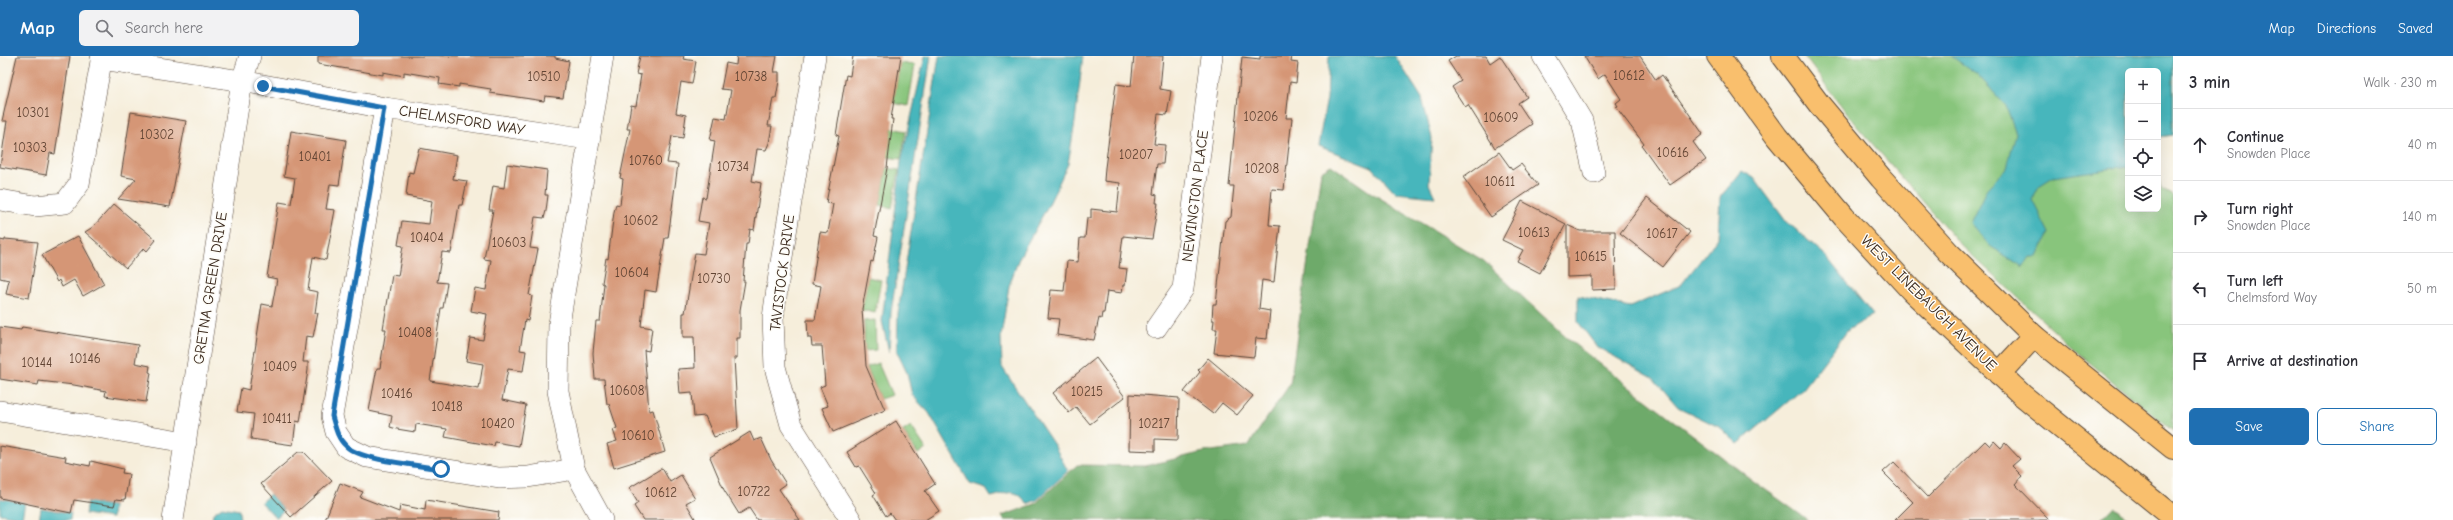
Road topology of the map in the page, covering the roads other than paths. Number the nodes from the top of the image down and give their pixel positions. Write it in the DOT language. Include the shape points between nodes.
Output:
graph roads {
  1 [pos="250,56"];
  2 [pos="602,56"];
  3 [pos="815,56"];
  4 [pos="1212,56"];
  5 [pos="1543,56"];
  6 [pos="1718,56"];
  7 [pos="1783,56"];
  8 [pos="101,57"];
  9 [pos="242,81"];
  10 [pos="384,108"];
  11 [pos="588,139"];
  12 [pos="1594,173"];
  13 [pos="0,200"];
  14 [pos="1156,328"];
  15 [pos="2034,336"];
  16 [pos="1999,374"];
  17 [pos="0,410"];
  18 [pos="186,442"];
  19 [pos="2173,448"];
  20 [pos="574,469"];
  21 [pos="2173,517"];
  22 [pos="173,520"];
  23 [pos="602,520"];
  24 [pos="850,520"];
  1 -- 9 [label="street, GRETNA GREEN DRIVE"];
  2 -- 11 [label="street"];
  3 -- 24 [label="street, TAVISTOCK DRIVE" via="773,318 775,367 791,425"];
  4 -- 14 [label="street, NEWINGTON PLACE" via="1182,290"];
  5 -- 12 [label="street" via="1582,121"];
  6 -- 16 [label="main road, WEST LINEBAUGH AVENUE" via="1778,137 1844,217 1911,290"];
  7 -- 15 [label="main road" via="1881,178 1948,252"];
  8 -- 9 [label="street, CHELMSFORD WAY"];
  8 -- 13 [label="street" via="79,184 65,203 35,206"];
  9 -- 10 [label="street, CHELMSFORD WAY"];
  9 -- 18 [label="street, GRETNA GREEN DRIVE"];
  10 -- 11 [label="street, CHELMSFORD WAY"];
  10 -- 20 [label="street" via="332,416 336,432 346,447 367,457 499,478 528,477"];
  11 -- 20 [label="street" via="559,324 558,391"];
  15 -- 16 [label="main road"];
  15 -- 19 [label="main road"];
  16 -- 21 [label="main road, WEST LINEBAUGH AVENUE"];
  17 -- 18 [label="street"];
  18 -- 22 [label="street, GRETNA GREEN DRIVE"];
  20 -- 23 [label="street"];
}
